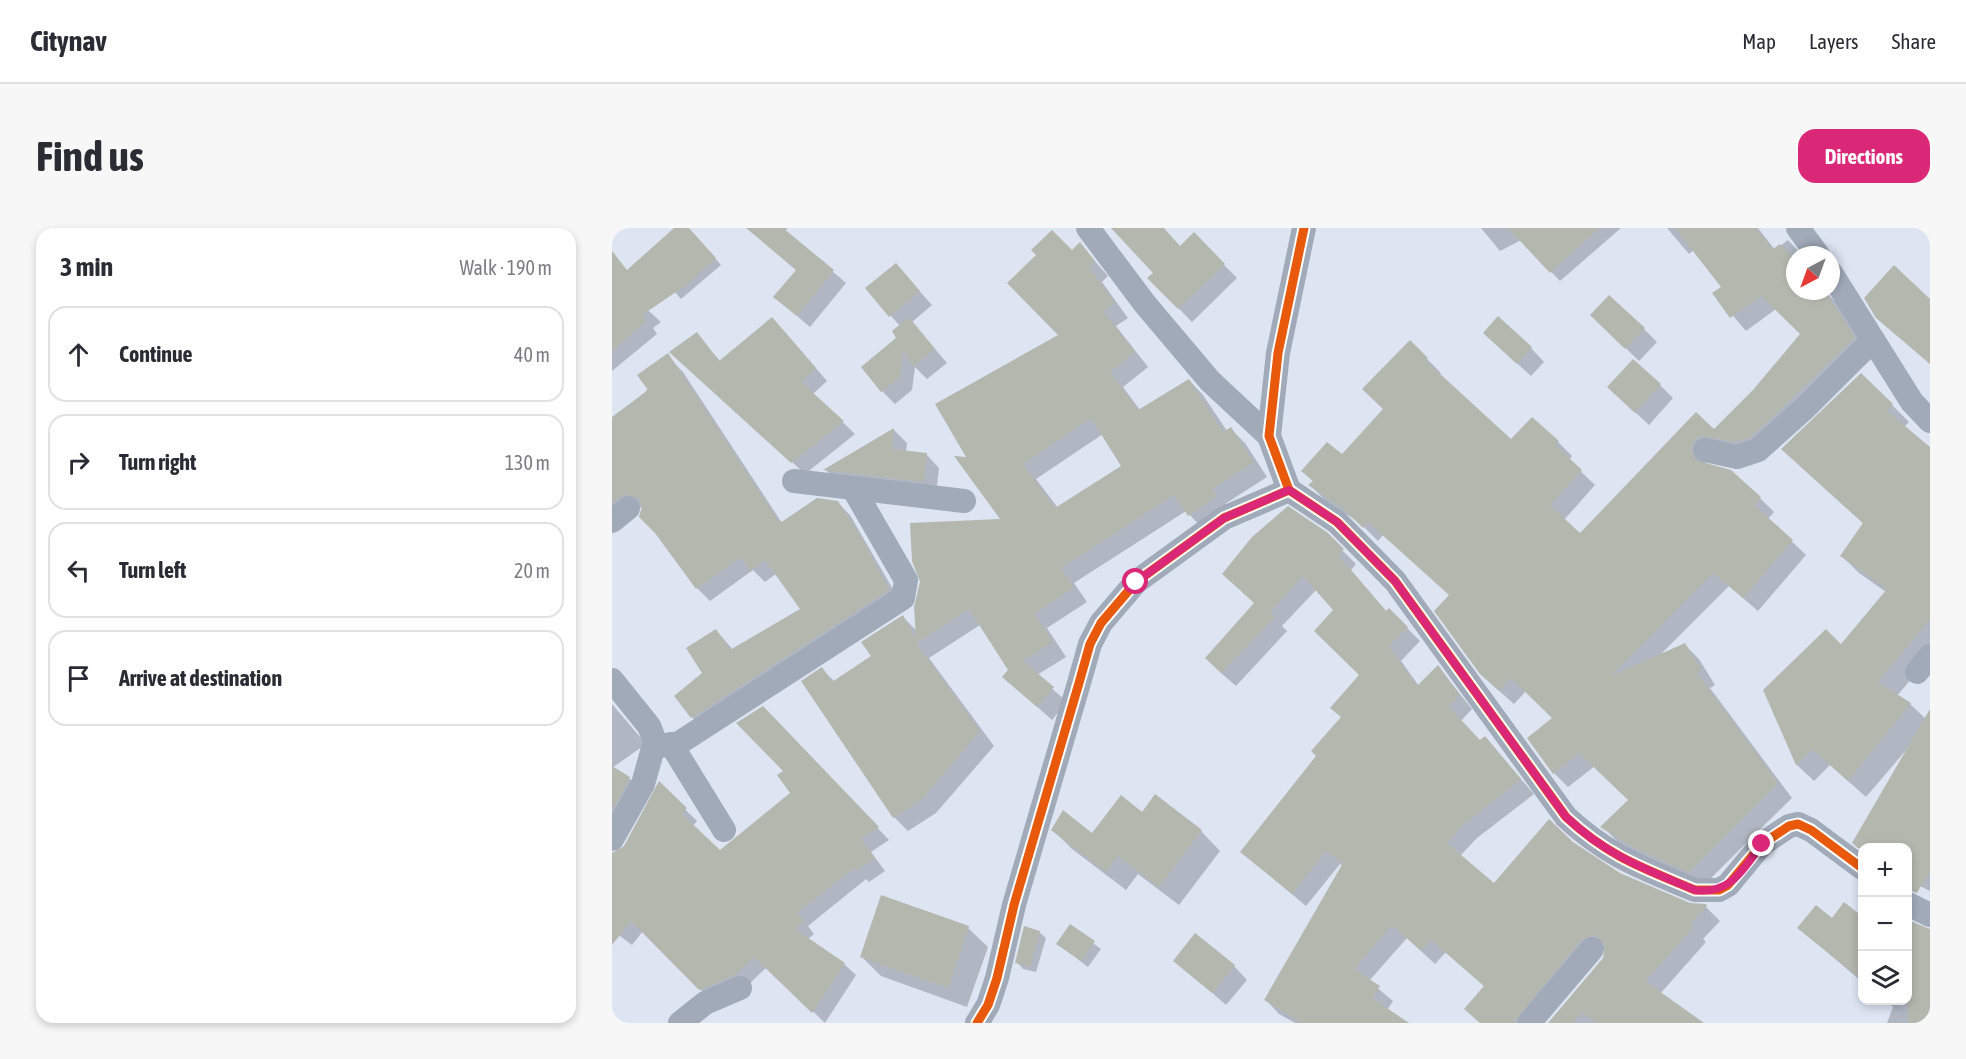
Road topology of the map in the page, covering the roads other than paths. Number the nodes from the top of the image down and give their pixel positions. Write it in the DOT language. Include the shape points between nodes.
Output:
graph roads {
  1 [pos="1088,228"];
  2 [pos="1304,228"];
  3 [pos="1798,228"];
  4 [pos="1811,246"];
  5 [pos="1840,287"];
  6 [pos="1873,340"];
  7 [pos="1930,421"];
  8 [pos="1269,436"];
  9 [pos="1705,450"];
  10 [pos="794,481"];
  11 [pos="854,488"];
  12 [pos="1289,490"];
  13 [pos="964,501"];
  14 [pos="612,680"];
  15 [pos="662,746"];
  16 [pos="724,830"];
  17 [pos="612,839"];
  18 [pos="1858,864"];
  19 [pos="1912,906"];
  20 [pos="1930,915"];
  21 [pos="1592,949"];
  22 [pos="740,988"];
  23 [pos="680,1023"];
  24 [pos="977,1023"];
  25 [pos="1529,1023"];
  1 -- 8 [label="street" via="1144,304 1203,372"];
  2 -- 8 [label="street" via="1278,353"];
  3 -- 4 [label="street"];
  5 -- 6 [label="street"];
  6 -- 7 [label="street" via="1912,402"];
  6 -- 9 [label="street" via="1758,450 1737,457"];
  8 -- 12 [label="street"];
  10 -- 11 [label="street"];
  11 -- 13 [label="street"];
  11 -- 15 [label="street" via="906,580 903,598 689,736"];
  12 -- 18 [label="street" via="1337,522 1395,581 1566,817 1590,840 1618,858 1708,892 1728,885 1762,844 1798,824"];
  12 -- 24 [label="street" via="1224,518 1136,582 1101,623 1078,682 997,978"];
  14 -- 15 [label="street"];
  15 -- 16 [label="street"];
  15 -- 17 [label="street"];
  19 -- 20 [label="street"];
  21 -- 25 [label="street"];
  22 -- 23 [label="street" via="705,1003"];
}
